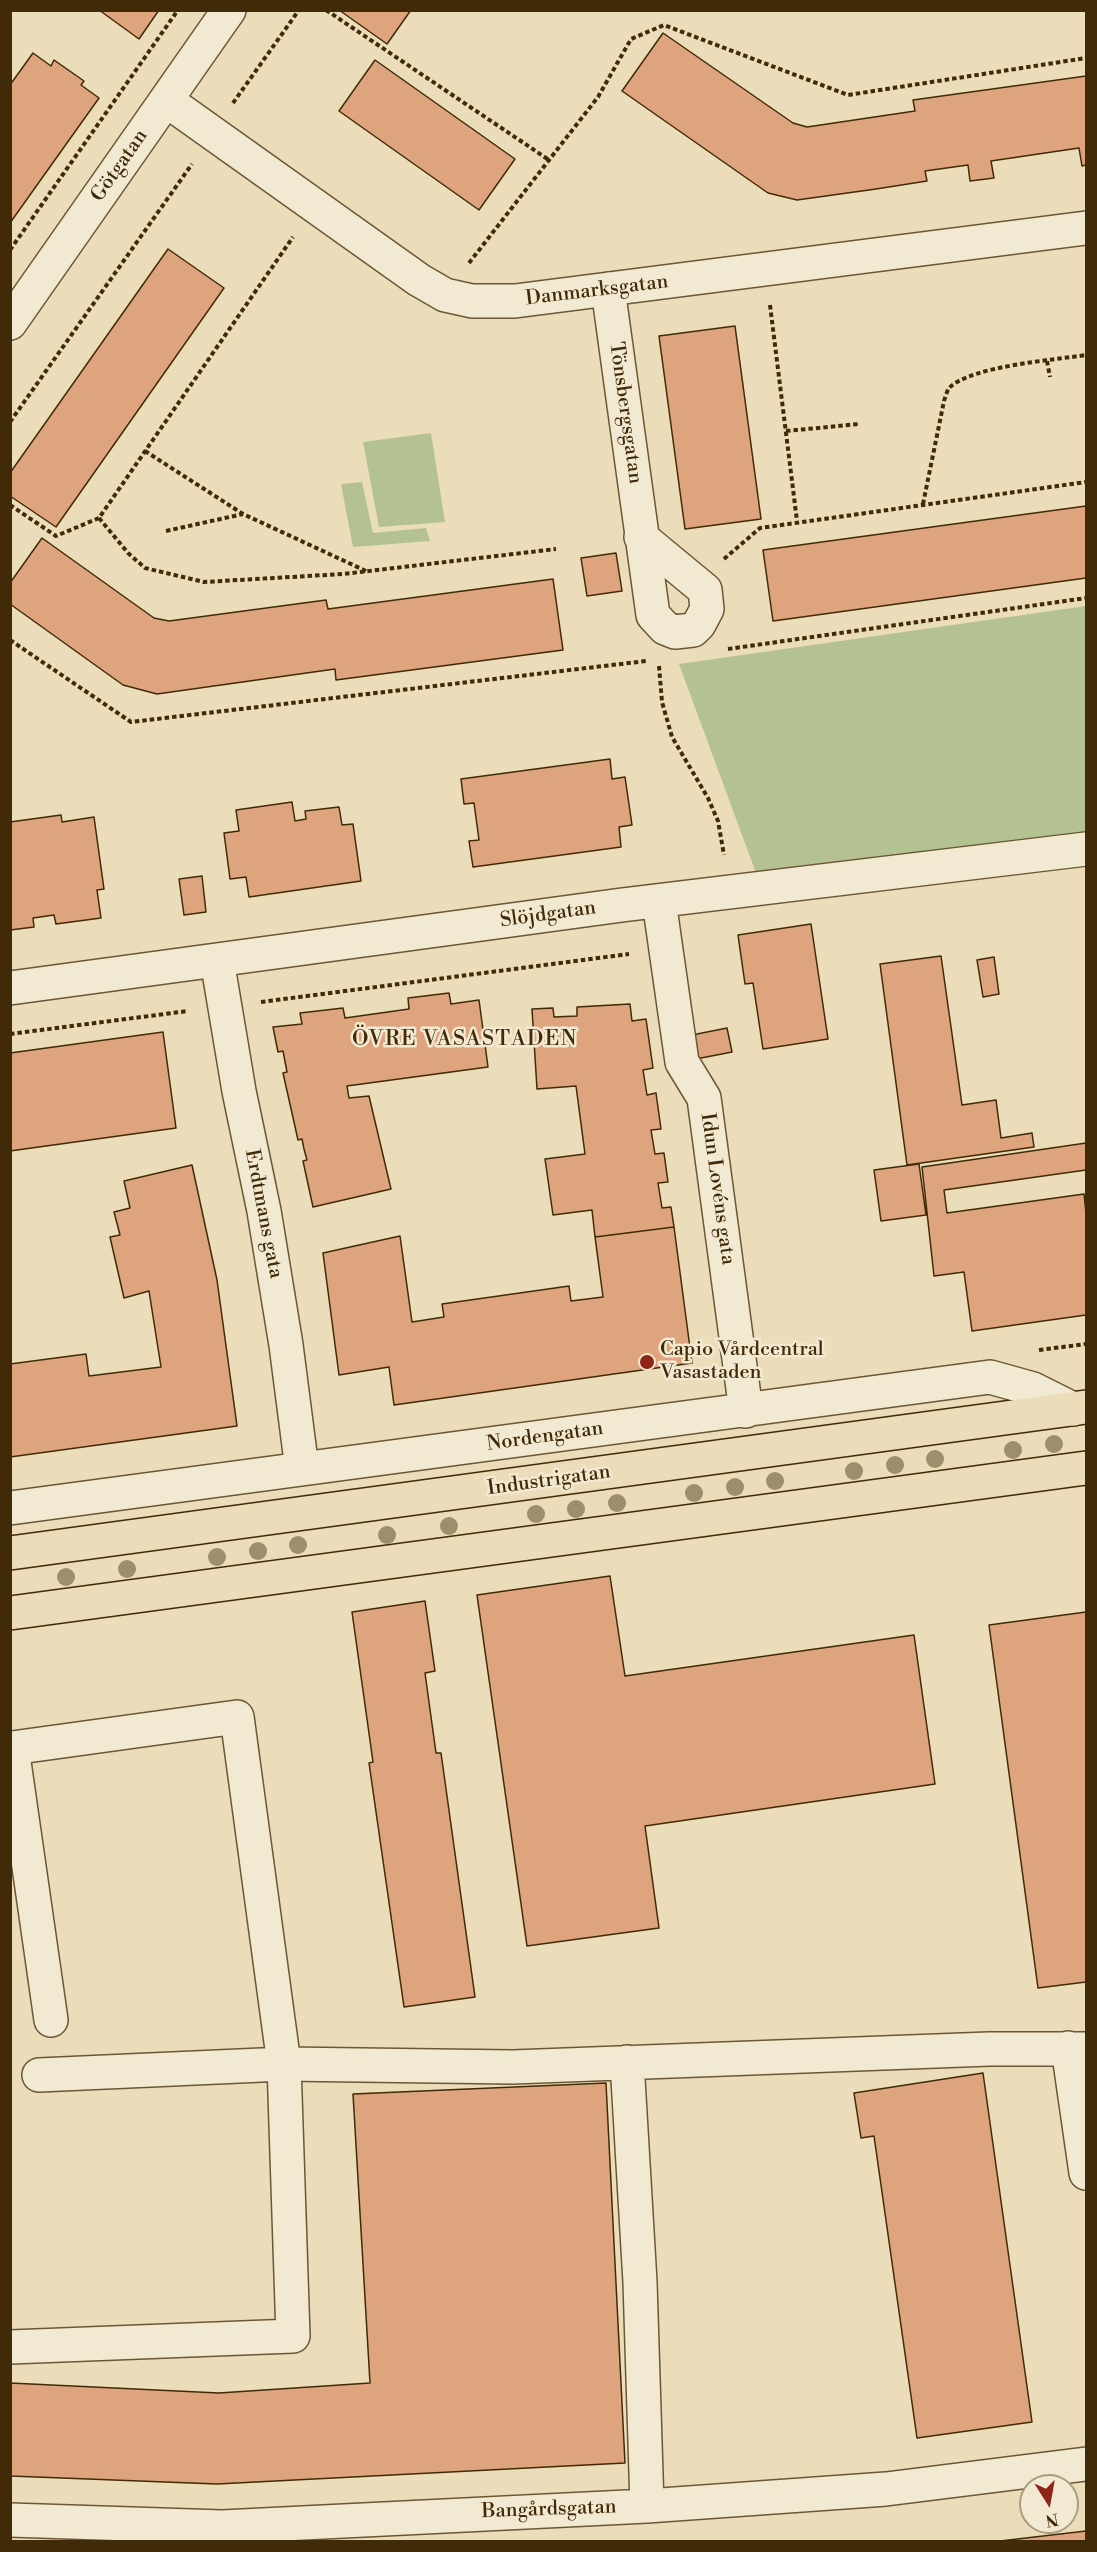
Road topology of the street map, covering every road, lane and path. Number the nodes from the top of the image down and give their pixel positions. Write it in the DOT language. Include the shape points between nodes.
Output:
graph roads {
  1 [pos="178,10"];
  2 [pos="229,10"];
  3 [pos="299,10"];
  4 [pos="326,10"];
  5 [pos="1086,58"];
  6 [pos="166,100"];
  7 [pos="212,132"];
  8 [pos="549,160"];
  9 [pos="314,204"];
  10 [pos="1086,228"];
  11 [pos="10,250"];
  12 [pos="765,270"];
  13 [pos="608,289"];
  14 [pos="445,295"];
  15 [pos="10,323"];
  16 [pos="1086,355"];
  17 [pos="1047,362"];
  18 [pos="1050,378"];
  19 [pos="10,422"];
  20 [pos="859,423"];
  21 [pos="786,431"];
  22 [pos="146,451"];
  23 [pos="1086,482"];
  24 [pos="923,504"];
  25 [pos="10,505"];
  26 [pos="243,514"];
  27 [pos="99,518"];
  28 [pos="797,521"];
  29 [pos="166,531"];
  30 [pos="641,537"];
  31 [pos="556,549"];
  32 [pos="366,571"];
  33 [pos="698,582"];
  34 [pos="1086,598"];
  35 [pos="10,640"];
  36 [pos="728,649"];
  37 [pos="658,659"];
  38 [pos="646,661"];
  39 [pos="1086,849"];
  40 [pos="731,894"];
  41 [pos="659,901"];
  42 [pos="666,949"];
  43 [pos="217,960"];
  44 [pos="10,988"];
  45 [pos="224,1007"];
  46 [pos="10,1034"];
  47 [pos="1080,1408"];
  48 [pos="746,1411"];
  49 [pos="1086,1468"];
  50 [pos="302,1469"];
  51 [pos="10,1508"];
  52 [pos="10,1553"];
  53 [pos="10,1613"];
  54 [pos="51,2020"];
  55 [pos="1077,2049"];
  56 [pos="627,2062"];
  57 [pos="284,2064"];
  58 [pos="39,2075"];
  59 [pos="1086,2173"];
  60 [pos="10,2347"];
  61 [pos="1086,2464"];
  62 [pos="647,2506"];
  63 [pos="10,2520"];
  1 -- 11 [label="path"];
  2 -- 6 [label="street, Götgatan"];
  3 -- 7 [label="path"];
  4 -- 8 [label="path"];
  5 -- 8 [label="path" via="848,95 664,25 631,39 598,97"];
  6 -- 7 [label="street, Danmarksgatan"];
  6 -- 15 [label="street, Götgatan"];
  7 -- 9 [label="street, Danmarksgatan"];
  7 -- 19 [label="path"];
  8 -- 14 [label="path"];
  9 -- 14 [label="street, Danmarksgatan"];
  9 -- 22 [label="path"];
  10 -- 12 [label="street, Danmarksgatan"];
  12 -- 13 [label="street, Danmarksgatan"];
  12 -- 21 [label="path"];
  13 -- 14 [label="street, Danmarksgatan" via="515,301 472,301"];
  13 -- 30 [label="street, Tönsbergsgatan"];
  16 -- 17 [label="path"];
  17 -- 18 [label="path"];
  17 -- 24 [label="path" via="995,369 949,389"];
  20 -- 21 [label="path"];
  21 -- 28 [label="path"];
  22 -- 26 [label="path"];
  22 -- 27 [label="path"];
  23 -- 24 [label="path"];
  24 -- 28 [label="path"];
  25 -- 27 [label="path" via="56,536"];
  26 -- 29 [label="path"];
  26 -- 32 [label="path"];
  27 -- 32 [label="path" via="146,568 171,576 204,582"];
  28 -- 33 [label="path" via="760,528"];
  30 -- 33 [label="street"];
  30 -- 33 [label="street, Tönsbergsgatan" via="653,615 665,628 675,632 693,630 699,624 707,600"];
  31 -- 32 [label="path"];
  34 -- 36 [label="path"];
  35 -- 38 [label="path" via="131,722"];
  37 -- 40 [label="path" via="662,702 672,737 718,821"];
  39 -- 40 [label="street, Slöjdgatan"];
  40 -- 41 [label="street, Slöjdgatan"];
  41 -- 42 [label="street, Idun Lovéns gata"];
  41 -- 43 [label="street, Slöjdgatan"];
  42 -- 45 [label="path"];
  42 -- 48 [label="street, Idun Lovéns gata" via="682,1062 705,1098"];
  43 -- 44 [label="street, Slöjdgatan"];
  43 -- 45 [label="street, Erdtmans gata"];
  45 -- 46 [label="path"];
  45 -- 50 [label="street, Erdtmans gata" via="264,1211"];
  47 -- 48 [label="street, Nordengatan" via="990,1377"];
  47 -- 52 [label="main road, Industrigatan"];
  48 -- 50 [label="street, Nordengatan"];
  49 -- 53 [label="main road"];
  50 -- 51 [label="street, Nordengatan"];
  54 -- 57 [label="street" via="12,1748 237,1717"];
  55 -- 56 [label="street"];
  55 -- 59 [label="street"];
  56 -- 57 [label="street" via="513,2067"];
  56 -- 62 [label="street" via="640,2282"];
  57 -- 58 [label="street"];
  57 -- 60 [label="street" via="293,2336"];
  61 -- 62 [label="street, Bangårdsgatan" via="886,2489"];
  62 -- 63 [label="street, Bangårdsgatan" via="222,2526"];
}
